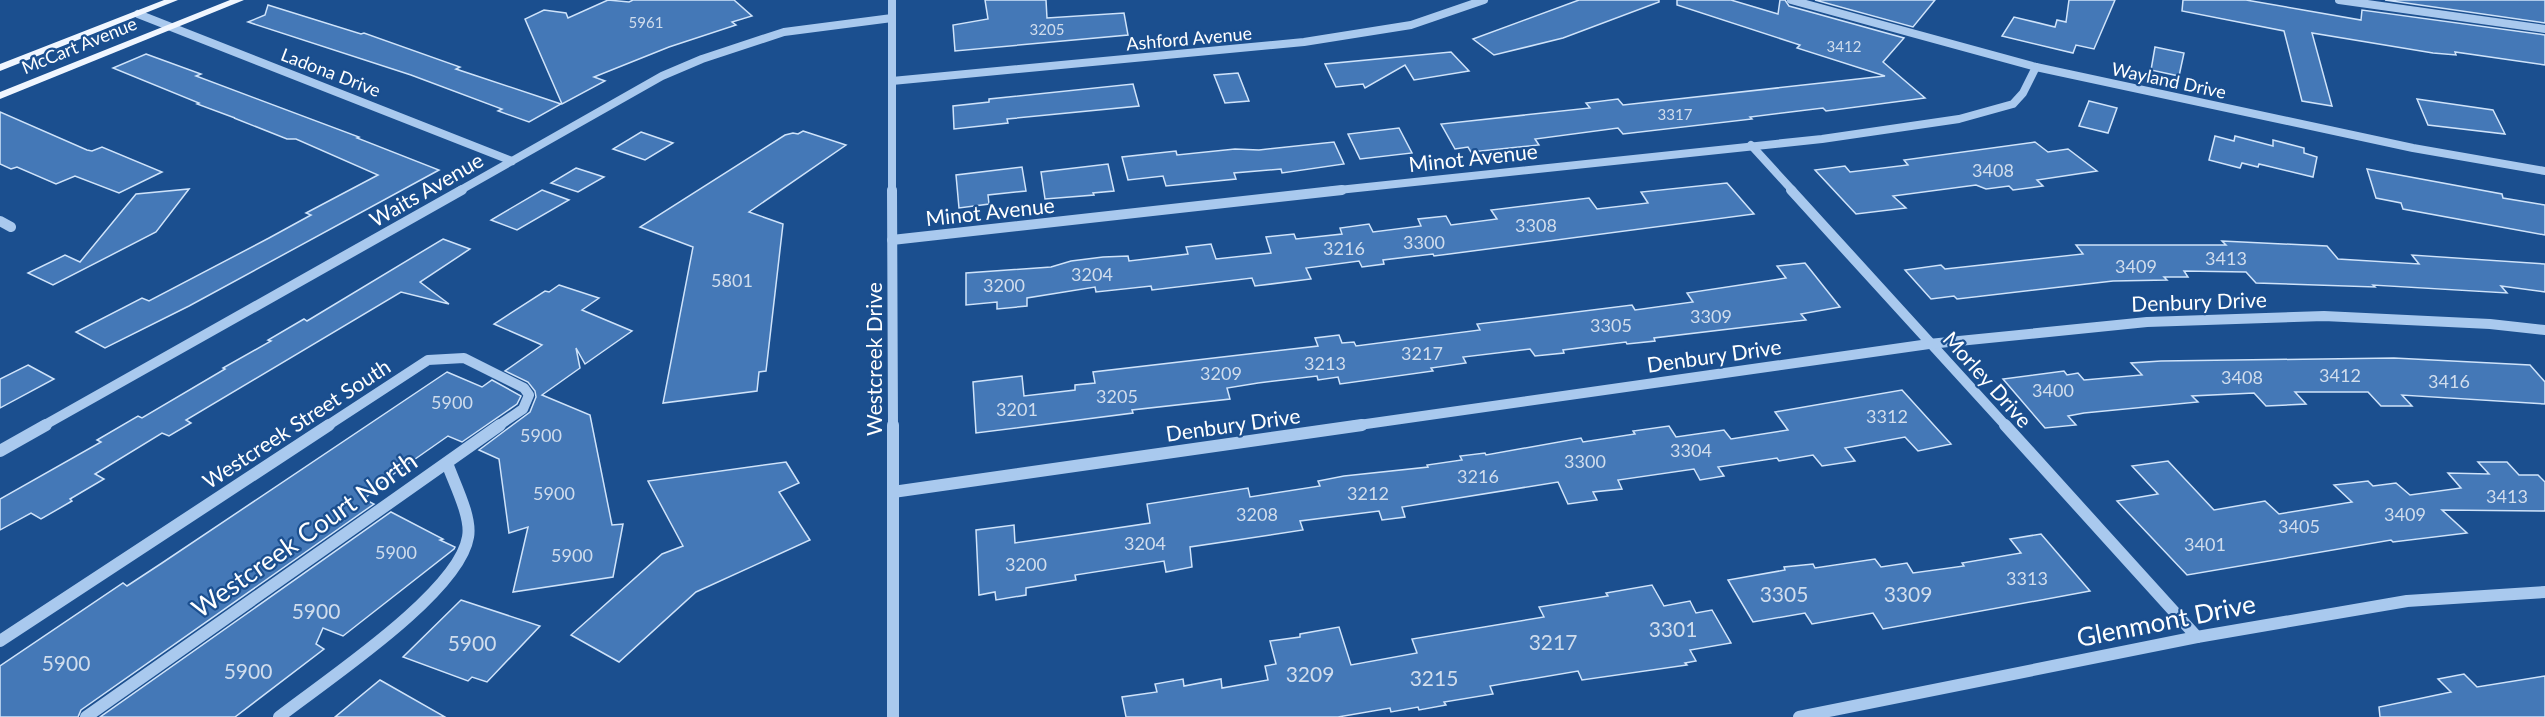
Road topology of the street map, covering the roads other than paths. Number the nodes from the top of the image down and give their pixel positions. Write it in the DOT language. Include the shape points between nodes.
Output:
graph roads {
  1 [pos="173,0"];
  2 [pos="239,0"];
  3 [pos="892,0"];
  4 [pos="1484,0"];
  5 [pos="1791,0"];
  6 [pos="2339,0"];
  7 [pos="2352,1"];
  8 [pos="138,14"];
  9 [pos="892,18"];
  10 [pos="172,27"];
  11 [pos="2545,29"];
  12 [pos="0,68"];
  13 [pos="2036,68"];
  14 [pos="892,81"];
  15 [pos="0,96"];
  16 [pos="1751,146"];
  17 [pos="512,161"];
  18 [pos="2545,171"];
  19 [pos="0,221"];
  20 [pos="11,227"];
  21 [pos="892,240"];
  22 [pos="2545,330"];
  23 [pos="1929,344"];
  24 [pos="0,451"];
  25 [pos="447,464"];
  26 [pos="893,492"];
  27 [pos="2545,592"];
  28 [pos="2197,637"];
  29 [pos="0,641"];
  30 [pos="86,717"];
  31 [pos="279,717"];
  32 [pos="893,717"];
  33 [pos="1799,717"];
  1 -- 8 [label="main road, McCart Avenue"];
  2 -- 10 [label="main road, McCart Avenue"];
  3 -- 9 [label="street, Westcreek Drive"];
  4 -- 14 [label="street, Ashford Avenue" via="1411,24 1304,42"];
  5 -- 13 [label="street, Wayland Drive"];
  6 -- 7 [label="street"];
  7 -- 11 [label="street"];
  8 -- 10 [label="street, Ladona Drive"];
  8 -- 12 [label="main road, McCart Avenue"];
  9 -- 14 [label="street, Westcreek Drive"];
  9 -- 17 [label="street, Waits Avenue" via="770,36 698,60 662,76"];
  10 -- 15 [label="main road, McCart Avenue"];
  10 -- 17 [label="street, Ladona Drive"];
  13 -- 16 [label="street, Minot Avenue" via="2013,104 1994,111 1856,134"];
  13 -- 18 [label="street, Wayland Drive" via="2413,148"];
  14 -- 21 [label="street, Westcreek Drive"];
  16 -- 21 [label="street, Minot Avenue"];
  16 -- 23 [label="street, Morley Drive"];
  17 -- 24 [label="street, Waits Avenue"];
  19 -- 20 [label="street"];
  21 -- 26 [label="street, Westcreek Drive"];
  22 -- 23 [label="street, Denbury Drive" via="2324,316 2147,322"];
  23 -- 26 [label="street, Denbury Drive"];
  23 -- 28 [label="street, Morley Drive"];
  25 -- 29 [label="street, Westcreek Street South" via="523,409 529,395 524,388 464,358 428,360"];
  25 -- 30 [label="street, Westcreek Court North"];
  25 -- 31 [label="street, Westcreek Court North" via="469,525 468,539 454,570 417,610"];
  26 -- 32 [label="street, Westcreek Drive"];
  27 -- 28 [label="street, Glenmont Drive" via="2407,601"];
  28 -- 33 [label="street, Glenmont Drive"];
}
